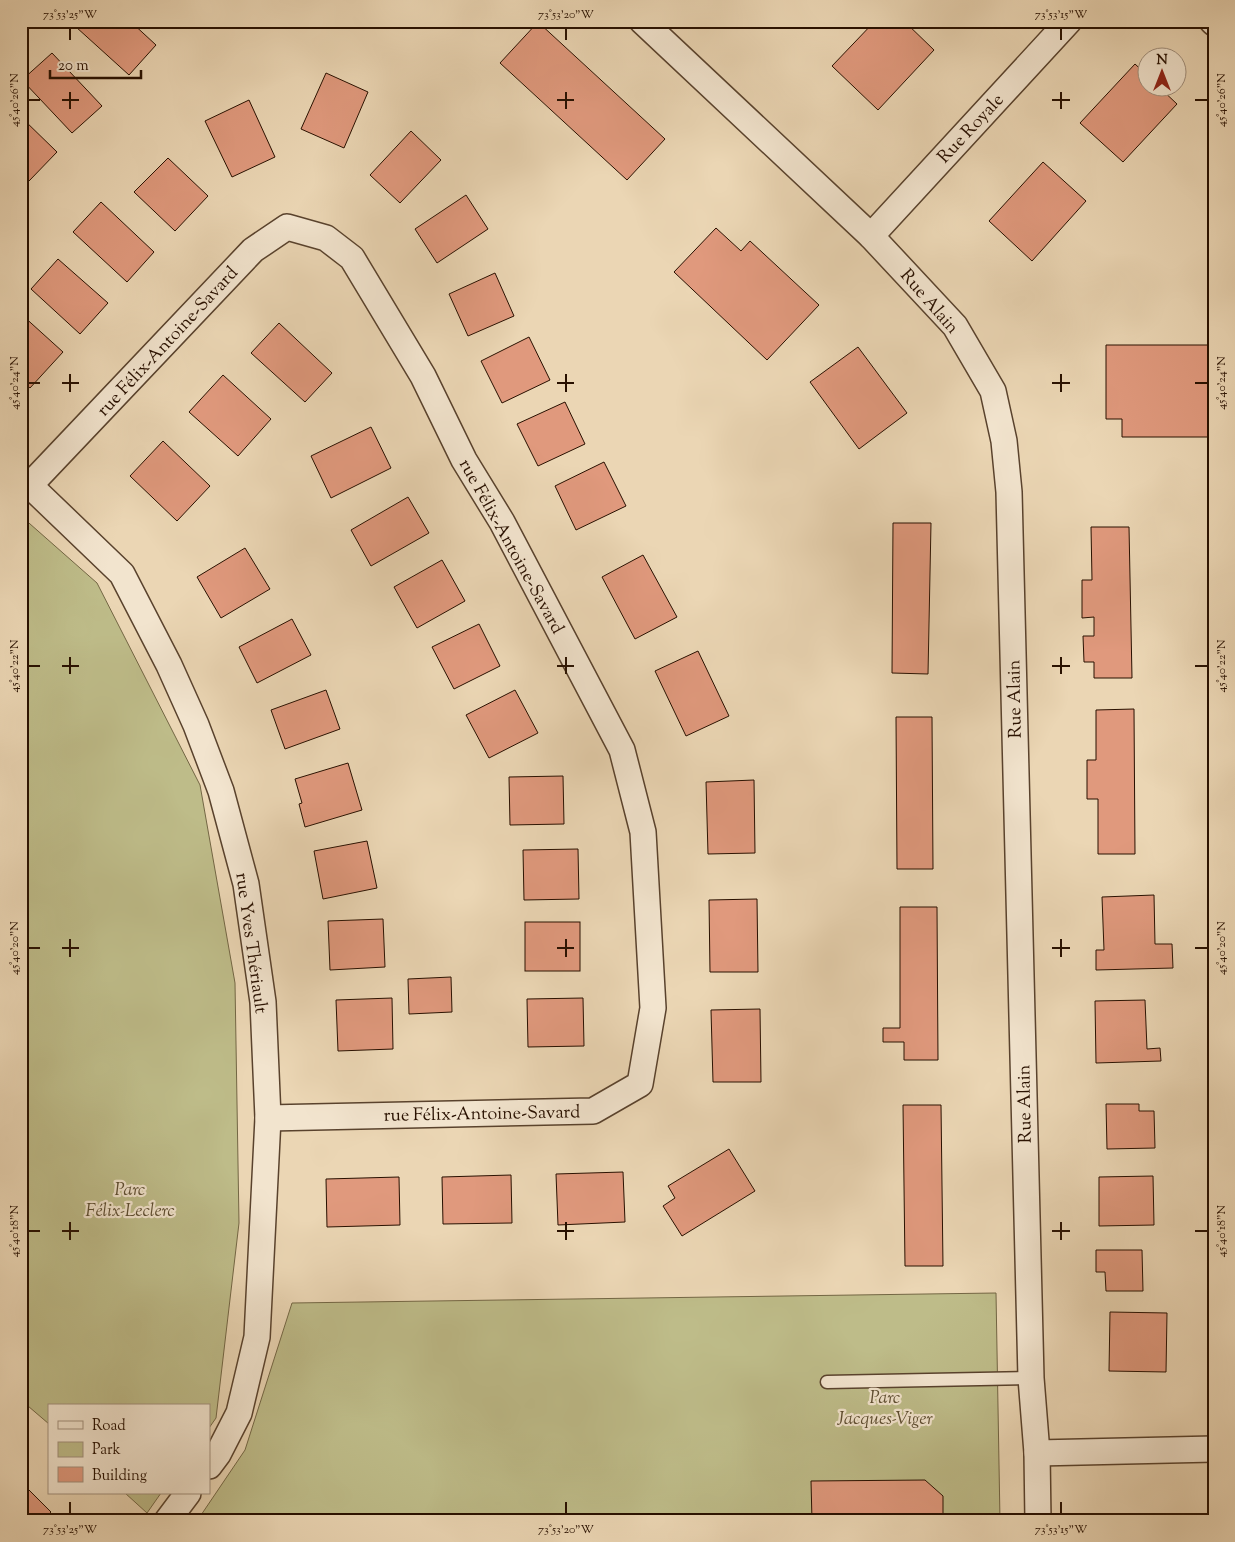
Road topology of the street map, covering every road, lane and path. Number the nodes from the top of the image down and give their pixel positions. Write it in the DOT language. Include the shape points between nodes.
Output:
graph roads {
  1 [pos="642,21"];
  2 [pos="1069,21"];
  3 [pos="871,236"];
  4 [pos="26,481"];
  5 [pos="268,1118"];
  6 [pos="1031,1378"];
  7 [pos="827,1382"];
  8 [pos="1214,1449"];
  9 [pos="1037,1454"];
  10 [pos="210,1465"];
  11 [pos="187,1494"];
  12 [pos="167,1521"];
  13 [pos="1038,1521"];
  1 -- 3 [label="street, Rue Alain"];
  2 -- 3 [label="street, Rue Royale"];
  3 -- 6 [label="street, Rue Alain" via="955,326 993,391 1004,441 1009,492"];
  4 -- 5 [label="street, rue Yves Thériault" via="122,574 196,724 221,791 246,884 263,1002"];
  4 -- 5 [label="street, rue Félix-Antoine-Savard" via="253,250 287,227 326,238 352,258 423,376 464,460 502,522 622,750 643,832 653,1008 640,1084 593,1111"];
  5 -- 10 [label="street, rue Yves Thériault" via="257,1337 239,1413"];
  6 -- 7 [label="lane"];
  6 -- 9 [label="street, Rue Alain"];
  8 -- 9 [label="street"];
  9 -- 13 [label="street, Rue Alain"];
  11 -- 12 [label="street"];
}
